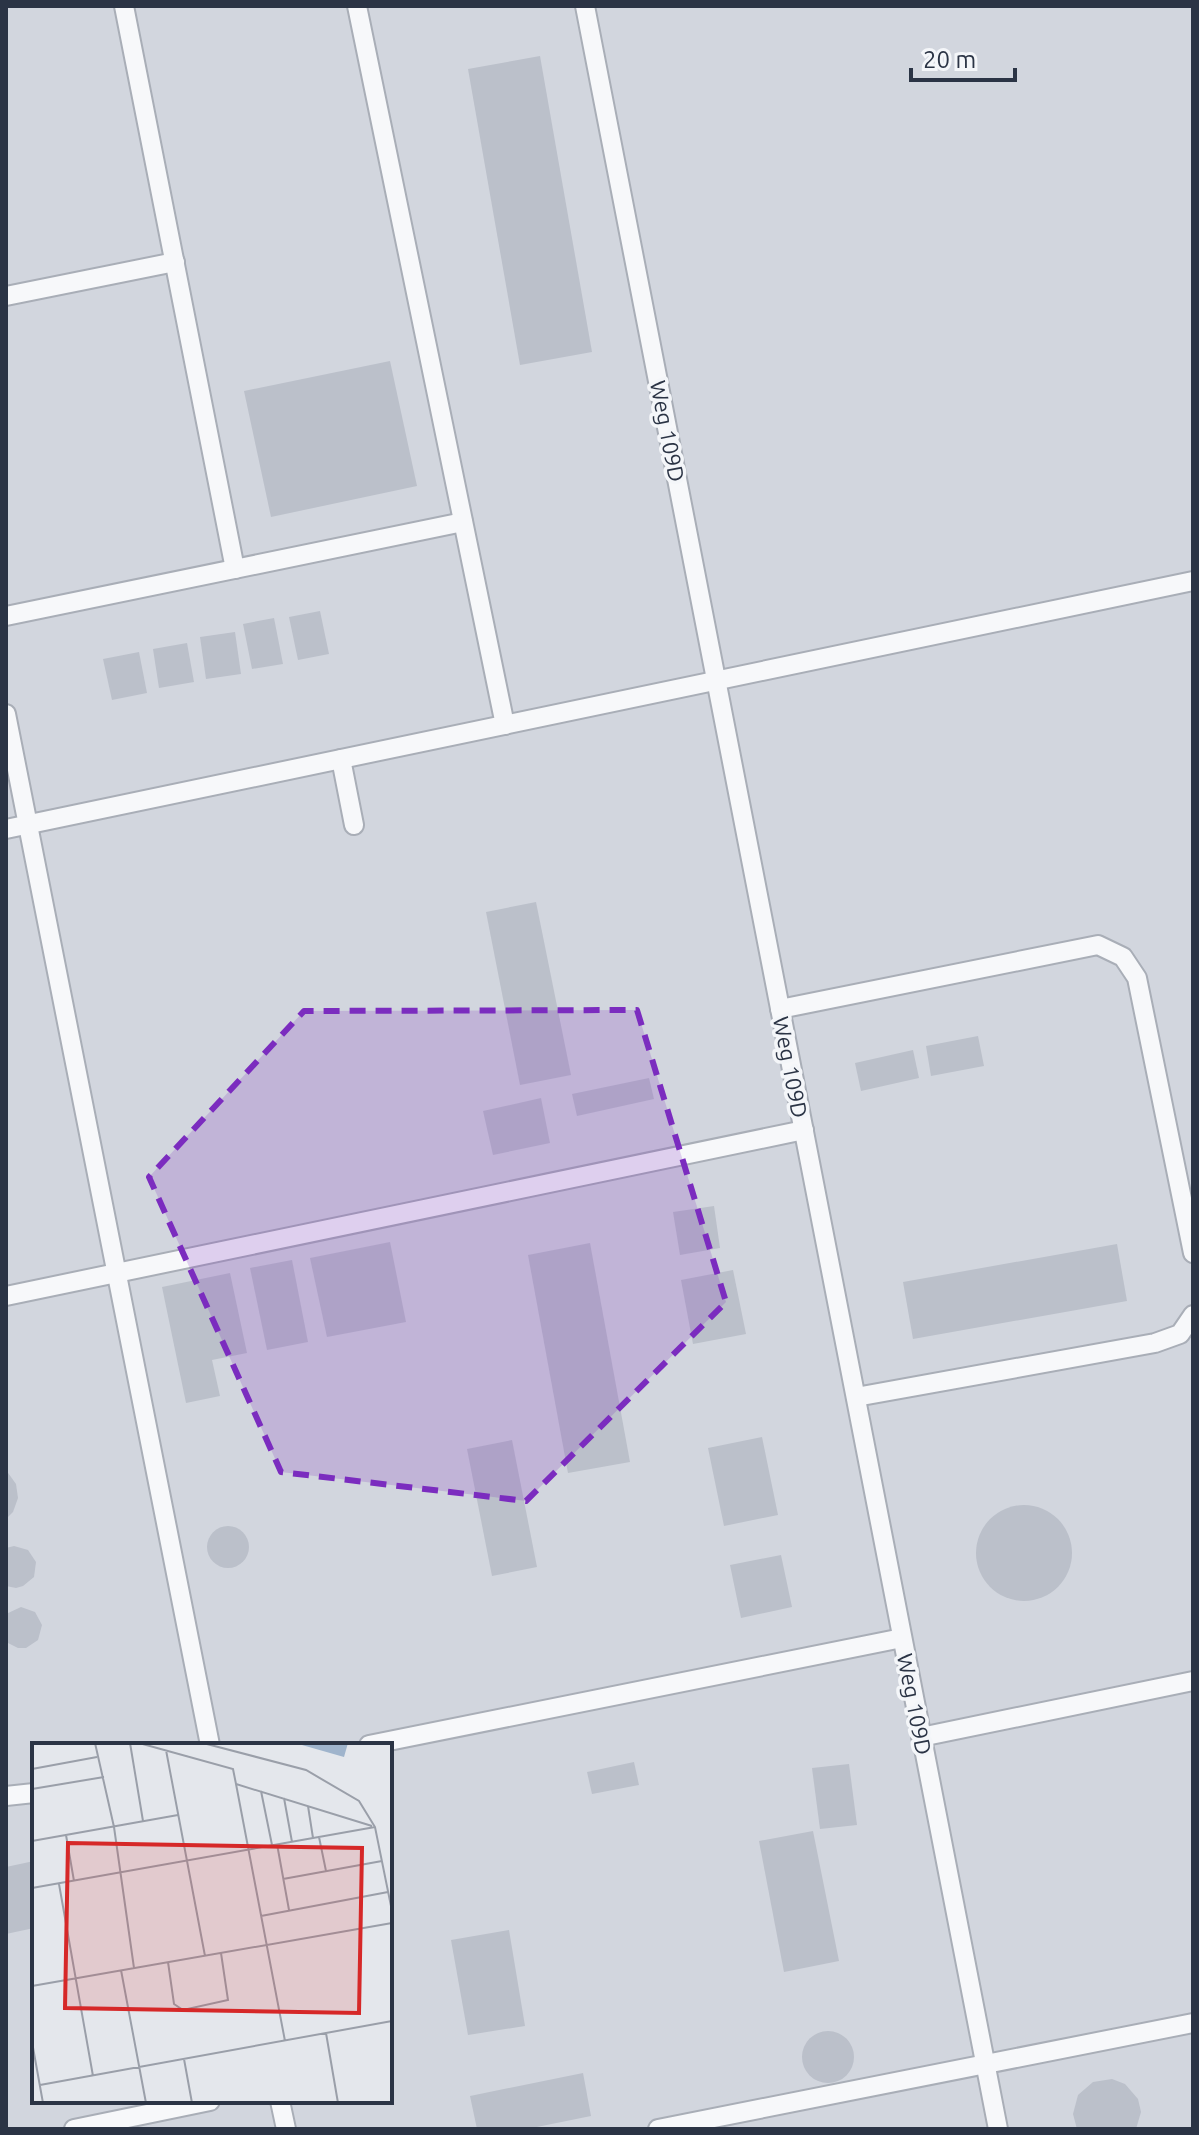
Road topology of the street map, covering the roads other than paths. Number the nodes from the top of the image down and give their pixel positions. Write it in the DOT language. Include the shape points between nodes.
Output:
graph roads {
  1 [pos="124,6"];
  2 [pos="357,6"];
  3 [pos="585,6"];
  4 [pos="175,262"];
  5 [pos="6,296"];
  6 [pos="463,522"];
  7 [pos="235,569"];
  8 [pos="1193,581"];
  9 [pos="6,616"];
  10 [pos="716,681"];
  11 [pos="6,714"];
  12 [pos="505,725"];
  13 [pos="341,759"];
  14 [pos="28,824"];
  15 [pos="354,825"];
  16 [pos="6,829"];
  17 [pos="780,1009"];
  18 [pos="804,1130"];
  19 [pos="1193,1253"];
  20 [pos="117,1273"];
  21 [pos="6,1296"];
  22 [pos="1193,1315"];
  23 [pos="856,1397"];
  24 [pos="902,1638"];
  25 [pos="1193,1681"];
  26 [pos="921,1737"];
  27 [pos="210,1743"];
  28 [pos="379,1743"];
  29 [pos="32,1793"];
  30 [pos="6,1796"];
  31 [pos="1193,2023"];
  32 [pos="985,2064"];
  33 [pos="200,2103"];
  34 [pos="280,2103"];
  35 [pos="74,2129"];
  36 [pos="286,2129"];
  37 [pos="658,2129"];
  38 [pos="998,2129"];
  1 -- 4 [label="lane"];
  2 -- 6 [label="lane"];
  3 -- 10 [label="lane, Weg 109D"];
  4 -- 5 [label="lane"];
  4 -- 7 [label="lane"];
  6 -- 7 [label="lane"];
  6 -- 12 [label="lane"];
  7 -- 9 [label="lane"];
  8 -- 10 [label="lane"];
  10 -- 12 [label="lane"];
  10 -- 17 [label="lane, Weg 109D"];
  11 -- 14 [label="lane"];
  12 -- 13 [label="lane"];
  13 -- 14 [label="lane"];
  13 -- 15 [label="lane"];
  14 -- 16 [label="lane"];
  14 -- 20 [label="lane"];
  17 -- 18 [label="lane, Weg 109D"];
  17 -- 19 [label="lane" via="1098,945 1123,957 1137,978"];
  18 -- 20 [label="lane"];
  18 -- 23 [label="lane, Weg 109D"];
  20 -- 21 [label="lane"];
  20 -- 27 [label="lane"];
  22 -- 23 [label="lane" via="1180,1334 1155,1343"];
  23 -- 24 [label="lane, Weg 109D"];
  24 -- 26 [label="lane, Weg 109D"];
  24 -- 28 [label="lane"];
  25 -- 26 [label="lane"];
  26 -- 32 [label="lane, Weg 109D"];
  29 -- 30 [label="lane"];
  31 -- 32 [label="lane"];
  32 -- 37 [label="lane"];
  32 -- 38 [label="lane, Weg 109D"];
  33 -- 35 [label="lane"];
  34 -- 36 [label="lane"];
}
